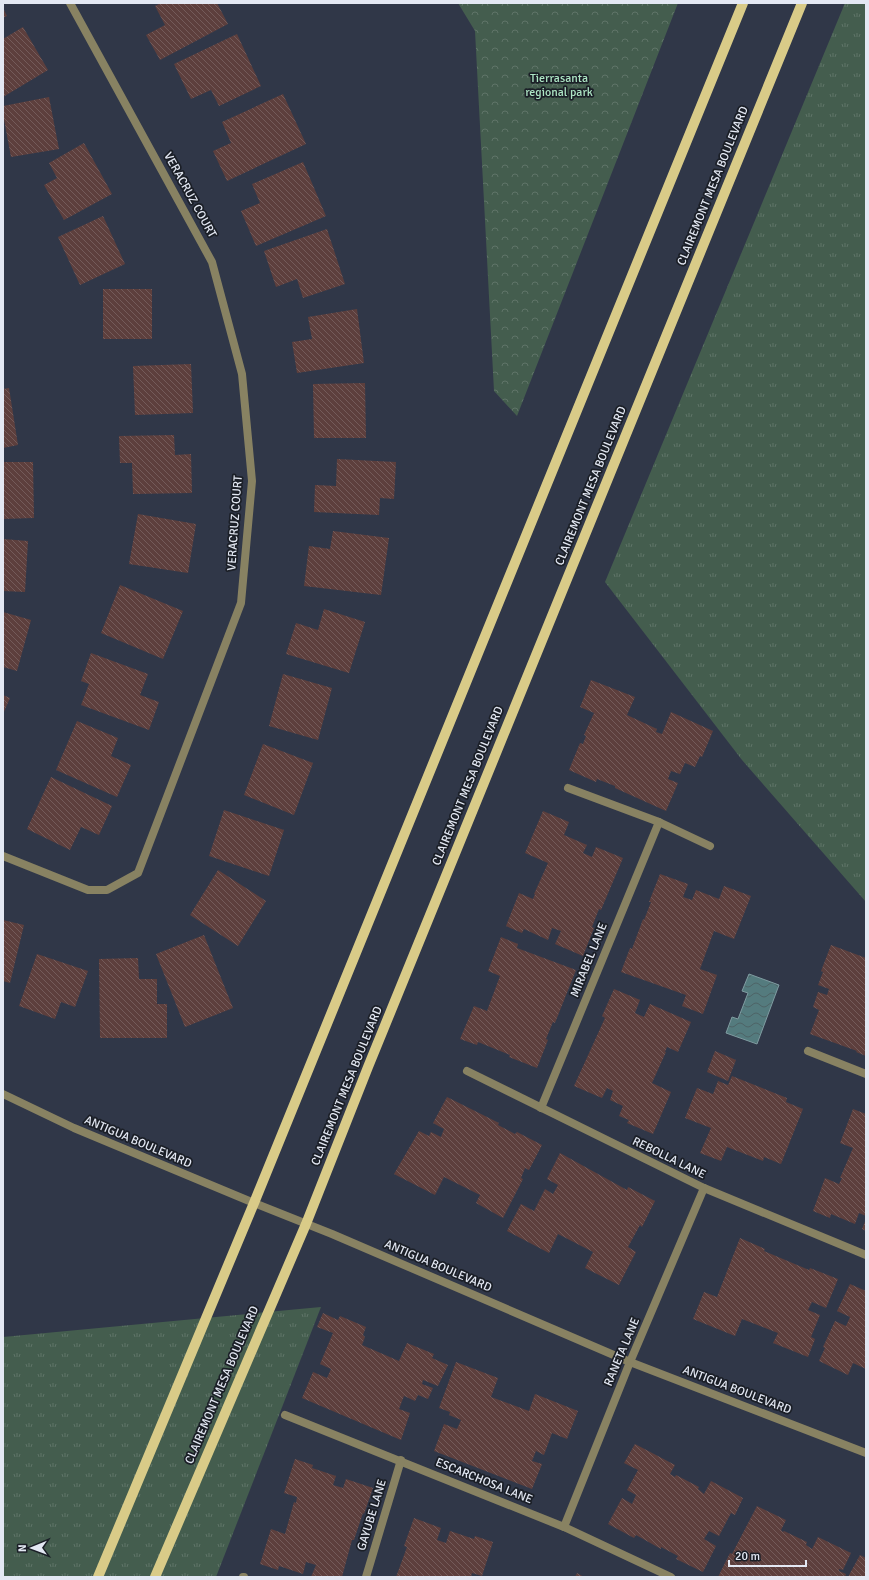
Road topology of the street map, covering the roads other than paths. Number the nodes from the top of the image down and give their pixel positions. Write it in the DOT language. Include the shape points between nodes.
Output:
graph roads {
  1 [pos="70,3"];
  2 [pos="743,3"];
  3 [pos="802,3"];
  4 [pos="568,788"];
  5 [pos="659,822"];
  6 [pos="710,846"];
  7 [pos="3,856"];
  8 [pos="808,1051"];
  9 [pos="467,1071"];
  10 [pos="866,1074"];
  11 [pos="3,1094"];
  12 [pos="541,1108"];
  13 [pos="704,1188"];
  14 [pos="254,1203"];
  15 [pos="306,1224"];
  16 [pos="866,1255"];
  17 [pos="630,1362"];
  18 [pos="285,1415"];
  19 [pos="866,1453"];
  20 [pos="401,1460"];
  21 [pos="564,1527"];
  22 [pos="98,1577"];
  23 [pos="155,1577"];
  24 [pos="366,1577"];
  25 [pos="671,1577"];
  1 -- 7 [label="street, VERACRUZ COURT" via="212,262 242,374 252,482 242,603 138,873 107,890 88,890"];
  2 -- 14 [label="main road"];
  3 -- 15 [label="main road, CLAIREMONT MESA BOULEVARD"];
  4 -- 5 [label="street"];
  5 -- 6 [label="street"];
  5 -- 12 [label="street, MIRABEL LANE"];
  8 -- 10 [label="street"];
  9 -- 12 [label="street, REBOLLA LANE"];
  11 -- 14 [label="street, ANTIGUA BOULEVARD" via="74,1128"];
  12 -- 13 [label="street, REBOLLA LANE"];
  13 -- 16 [label="street, REBOLLA LANE"];
  13 -- 17 [label="street, RANETA LANE"];
  14 -- 15 [label="street, ANTIGUA BOULEVARD"];
  14 -- 22 [label="main road"];
  15 -- 17 [label="street, ANTIGUA BOULEVARD"];
  15 -- 23 [label="main road, CLAIREMONT MESA BOULEVARD"];
  17 -- 19 [label="street, ANTIGUA BOULEVARD"];
  17 -- 21 [label="street, RANETA LANE"];
  18 -- 20 [label="street, ESCARCHOSA LANE"];
  20 -- 21 [label="street, ESCARCHOSA LANE"];
  20 -- 24 [label="street, GAYUBE LANE"];
  21 -- 25 [label="street, ESCARCHOSA LANE"];
}
